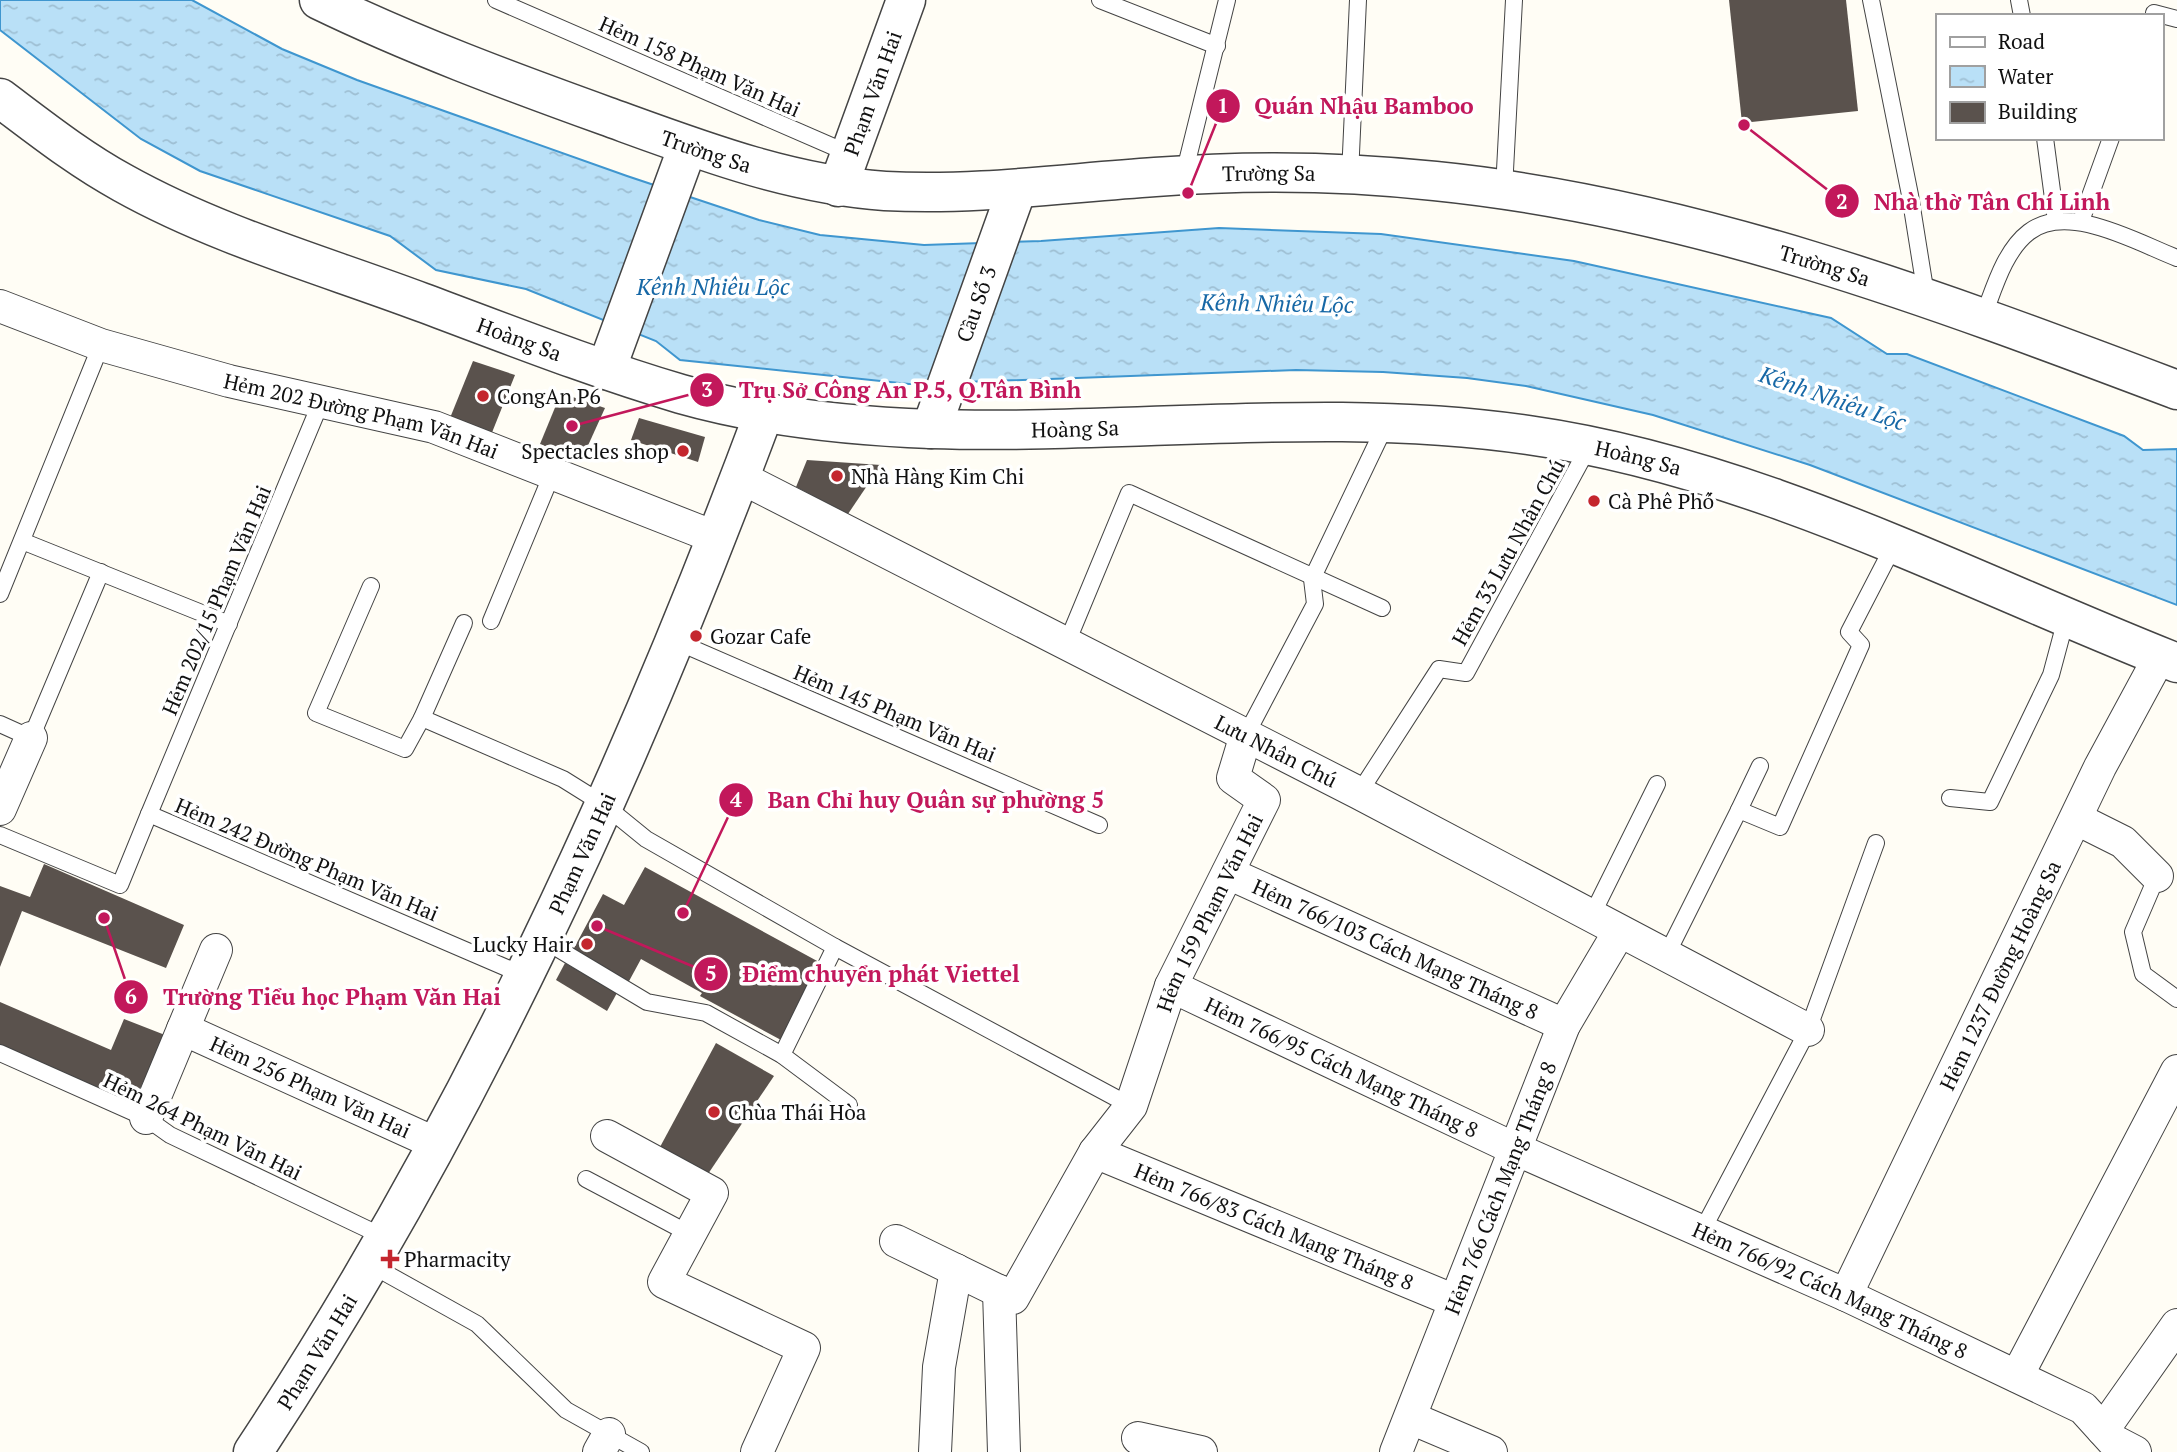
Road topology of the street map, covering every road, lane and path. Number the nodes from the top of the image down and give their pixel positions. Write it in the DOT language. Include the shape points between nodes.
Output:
graph roads {
  1 [pos="319,0"];
  2 [pos="496,0"];
  3 [pos="1100,0"];
  4 [pos="1227,0"];
  5 [pos="1358,0"];
  6 [pos="1514,0"];
  7 [pos="1871,0"];
  8 [pos="901,2"];
  9 [pos="2154,10"];
  10 [pos="2177,19"];
  11 [pos="1217,46"];
  12 [pos="0,98"];
  13 [pos="2045,140"];
  14 [pos="2110,140"];
  15 [pos="683,160"];
  16 [pos="844,171"];
  17 [pos="1184,175"];
  18 [pos="1350,175"];
  19 [pos="1504,188"];
  20 [pos="1012,204"];
  21 [pos="2056,221"];
  22 [pos="2081,221"];
  23 [pos="2177,258"];
  24 [pos="1926,298"];
  25 [pos="0,306"];
  26 [pos="1983,317"];
  27 [pos="101,345"];
  28 [pos="611,357"];
  29 [pos="2177,390"];
  30 [pos="321,402"];
  31 [pos="764,413"];
  32 [pos="936,414"];
  33 [pos="1387,421"];
  34 [pos="1590,445"];
  35 [pos="552,474"];
  36 [pos="740,477"];
  37 [pos="717,538"];
  38 [pos="22,541"];
  39 [pos="1895,543"];
  40 [pos="101,572"];
  41 [pos="1312,579"];
  42 [pos="371,586"];
  43 [pos="0,594"];
  44 [pos="1382,608"];
  45 [pos="2066,619"];
  46 [pos="491,621"];
  47 [pos="464,623"];
  48 [pos="229,624"];
  49 [pos="673,640"];
  50 [pos="1066,645"];
  51 [pos="2169,659"];
  52 [pos="422,718"];
  53 [pos="0,724"];
  54 [pos="1246,735"];
  55 [pos="30,738"];
  56 [pos="1760,766"];
  57 [pos="1657,784"];
  58 [pos="1359,793"];
  59 [pos="1950,798"];
  60 [pos="603,804"];
  61 [pos="0,809"];
  62 [pos="1739,810"];
  63 [pos="149,814"];
  64 [pos="2077,819"];
  65 [pos="1099,825"];
  66 [pos="0,835"];
  67 [pos="1876,843"];
  68 [pos="1228,873"];
  69 [pos="2157,876"];
  70 [pos="1605,924"];
  71 [pos="540,938"];
  72 [pos="835,947"];
  73 [pos="216,950"];
  74 [pos="1666,956"];
  75 [pos="523,975"];
  76 [pos="1171,986"];
  77 [pos="2177,999"];
  78 [pos="1563,1025"];
  79 [pos="183,1030"];
  80 [pos="1808,1030"];
  81 [pos="0,1054"];
  82 [pos="782,1055"];
  83 [pos="2177,1071"];
  84 [pos="849,1105"];
  85 [pos="1131,1106"];
  86 [pos="146,1118"];
  87 [pos="607,1136"];
  88 [pos="439,1145"];
  89 [pos="1513,1148"];
  90 [pos="1095,1152"];
  91 [pos="586,1179"];
  92 [pos="1702,1231"];
  93 [pos="690,1234"];
  94 [pos="896,1241"];
  95 [pos="379,1252"];
  96 [pos="956,1270"];
  97 [pos="999,1291"];
  98 [pos="1846,1295"];
  99 [pos="1455,1301"];
  100 [pos="2177,1325"];
  101 [pos="2017,1376"];
  102 [pos="1411,1418"];
  103 [pos="2103,1430"];
  104 [pos="1138,1438"];
  105 [pos="604,1443"];
  106 [pos="253,1452"];
  107 [pos="641,1452"];
  108 [pos="757,1452"];
  109 [pos="935,1452"];
  110 [pos="1004,1452"];
  111 [pos="1201,1452"];
  112 [pos="1396,1452"];
  113 [pos="1491,1452"];
  114 [pos="2136,1452"];
  1 -- 15 [label="street, Trường Sa"];
  2 -- 16 [label="lane, Hẻm 158 Phạm Văn Hai"];
  3 -- 11 [label="lane"];
  4 -- 11 [label="lane"];
  5 -- 18 [label="lane"];
  6 -- 19 [label="lane"];
  7 -- 24 [label="lane"];
  8 -- 16 [label="street, Phạm Văn Hai"];
  9 -- 10 [label="lane"];
  11 -- 17 [label="lane"];
  12 -- 28 [label="street, Hoàng Sa" via="71,152 188,216"];
  13 -- 21 [label="lane"];
  14 -- 22 [label="lane"];
  15 -- 16 [label="street, Trường Sa" via="764,170"];
  15 -- 28 [label="street"];
  16 -- 20 [label="street, Trường Sa"];
  17 -- 18 [label="street, Trường Sa"];
  17 -- 20 [label="street, Trường Sa"];
  18 -- 19 [label="street, Trường Sa"];
  19 -- 24 [label="street, Trường Sa" via="1705,230"];
  20 -- 32 [label="street, Cầu Số 3"];
  21 -- 22 [label="lane"];
  21 -- 26 [label="lane" via="2029,231 2015,248"];
  22 -- 23 [label="lane"];
  24 -- 26 [label="street, Trường Sa"];
  25 -- 27 [label="street, Hẻm 202 Đường Phạm Văn Hai"];
  26 -- 29 [label="street, Trường Sa"];
  27 -- 30 [label="street, Hẻm 202 Đường Phạm Văn Hai"];
  27 -- 38 [label="lane"];
  28 -- 31 [label="street, Hoàng Sa" via="685,395"];
  30 -- 35 [label="street, Hẻm 202 Đường Phạm Văn Hai" via="434,427"];
  30 -- 48 [label="lane, Hẻm 202/15 Phạm Văn Hai"];
  31 -- 32 [label="street, Hoàng Sa"];
  31 -- 36 [label="street, Phạm Văn Hai"];
  32 -- 33 [label="street, Hoàng Sa"];
  33 -- 34 [label="street, Hoàng Sa"];
  33 -- 41 [label="lane"];
  34 -- 39 [label="street, Hoàng Sa" via="1745,489"];
  34 -- 58 [label="lane, Hẻm 33 Lưu Nhân Chú" via="1466,673 1439,669"];
  35 -- 37 [label="street, Hẻm 202 Đường Phạm Văn Hai"];
  35 -- 46 [label="lane"];
  36 -- 37 [label="street, Phạm Văn Hai"];
  36 -- 50 [label="street, Lưu Nhân Chú"];
  37 -- 49 [label="street, Phạm Văn Hai"];
  38 -- 40 [label="lane"];
  38 -- 43 [label="lane"];
  39 -- 45 [label="street, Hoàng Sa"];
  39 -- 62 [label="lane" via="1849,632 1861,645 1780,827"];
  40 -- 48 [label="lane"];
  40 -- 55 [label="lane"];
  41 -- 44 [label="lane"];
  41 -- 50 [label="lane" via="1129,494"];
  41 -- 54 [label="lane" via="1315,604"];
  42 -- 52 [label="lane" via="316,713 405,749"];
  45 -- 51 [label="street, Hoàng Sa"];
  45 -- 59 [label="lane" via="2051,675 1990,802"];
  47 -- 52 [label="lane"];
  48 -- 63 [label="lane, Hẻm 202/15 Phạm Văn Hai"];
  49 -- 60 [label="street, Phạm Văn Hai"];
  49 -- 65 [label="lane, Hẻm 145 Phạm Văn Hai"];
  50 -- 54 [label="street, Lưu Nhân Chú"];
  51 -- 64 [label="street, Hẻm 1237 Đường Hoàng Sa" via="2100,767"];
  52 -- 60 [label="lane" via="563,779"];
  53 -- 55 [label="lane"];
  54 -- 58 [label="street, Lưu Nhân Chú"];
  54 -- 68 [label="street, Hẻm 159 Phạm Văn Hai" via="1233,778 1264,800"];
  55 -- 61 [label="street"];
  56 -- 62 [label="lane"];
  57 -- 70 [label="lane"];
  58 -- 70 [label="street, Lưu Nhân Chú"];
  60 -- 71 [label="street, Phạm Văn Hai"];
  60 -- 72 [label="lane" via="646,839"];
  62 -- 74 [label="lane"];
  63 -- 66 [label="lane, Hẻm 242 Đường Phạm Văn Hai" via="120,886"];
  63 -- 75 [label="lane, Hẻm 242 Đường Phạm Văn Hai"];
  64 -- 69 [label="street" via="2123,842"];
  64 -- 98 [label="street, Hẻm 1237 Đường Hoàng Sa"];
  67 -- 80 [label="lane"];
  68 -- 76 [label="street, Hẻm 159 Phạm Văn Hai"];
  68 -- 78 [label="street, Hẻm 766/103 Cách Mạng Tháng 8"];
  69 -- 77 [label="lane" via="2133,932 2143,974"];
  70 -- 74 [label="street, Lưu Nhân Chú"];
  70 -- 78 [label="street, Hẻm 766 Cách Mạng Tháng 8"];
  71 -- 75 [label="street, Phạm Văn Hai"];
  71 -- 82 [label="lane" via="647,1002 701,1011"];
  72 -- 82 [label="lane"];
  72 -- 85 [label="lane"];
  73 -- 79 [label="street"];
  74 -- 80 [label="street, Lưu Nhân Chú"];
  75 -- 88 [label="street, Phạm Văn Hai"];
  76 -- 85 [label="street, Hẻm 159 Phạm Văn Hai"];
  76 -- 89 [label="street, Hẻm 766/95 Cách Mạng Tháng 8"];
  78 -- 89 [label="street, Hẻm 766 Cách Mạng Tháng 8"];
  79 -- 86 [label="street"];
  79 -- 88 [label="street, Hẻm 256 Phạm Văn Hai"];
  80 -- 92 [label="lane"];
  81 -- 86 [label="lane, Hẻm 264 Phạm Văn Hai"];
  82 -- 84 [label="lane"];
  83 -- 101 [label="street"];
  85 -- 90 [label="street, Hẻm 159 Phạm Văn Hai"];
  86 -- 95 [label="lane, Hẻm 264 Phạm Văn Hai"];
  87 -- 93 [label="street" via="712,1193"];
  88 -- 95 [label="street, Phạm Văn Hai"];
  89 -- 92 [label="street, Hẻm 766/92 Cách Mạng Tháng 8"];
  89 -- 99 [label="street, Hẻm 766 Cách Mạng Tháng 8"];
  90 -- 97 [label="street, Hẻm 159 Phạm Văn Hai" via="1013,1298"];
  90 -- 99 [label="street, Hẻm 766/83 Cách Mạng Tháng 8"];
  91 -- 93 [label="lane"];
  92 -- 98 [label="street, Hẻm 766/92 Cách Mạng Tháng 8"];
  93 -- 108 [label="street" via="664,1282 804,1348"];
  94 -- 96 [label="street"];
  95 -- 105 [label="lane, Hẻm 264 Phạm Văn Hai" via="477,1324"];
  95 -- 106 [label="street, Phạm Văn Hai"];
  96 -- 97 [label="street"];
  96 -- 109 [label="street" via="939,1367"];
  97 -- 110 [label="street"];
  98 -- 101 [label="street, Hẻm 766/92 Cách Mạng Tháng 8"];
  99 -- 102 [label="street, Hẻm 766 Cách Mạng Tháng 8"];
  100 -- 103 [label="street"];
  101 -- 103 [label="street, Hẻm 766/92 Cách Mạng Tháng 8" via="2083,1408"];
  102 -- 112 [label="street, Hẻm 766 Cách Mạng Tháng 8"];
  102 -- 113 [label="street"];
  103 -- 114 [label="street, Hẻm 766/92 Cách Mạng Tháng 8"];
  104 -- 111 [label="street"];
  105 -- 107 [label="lane, Hẻm 264 Phạm Văn Hai"];
}
